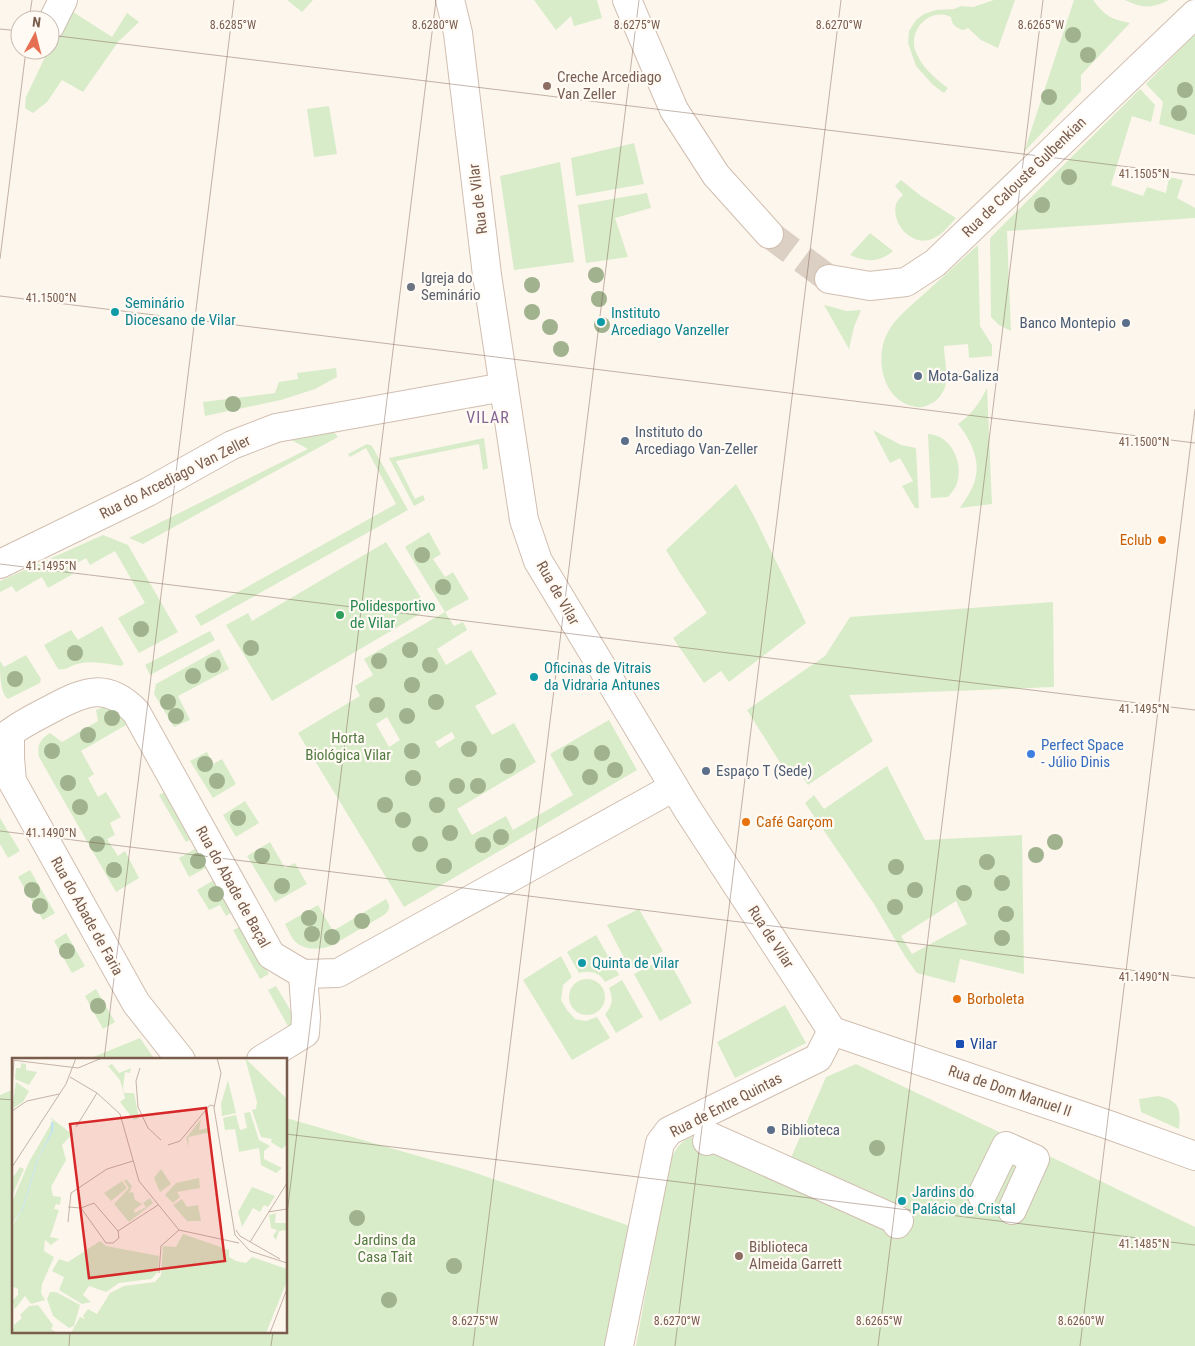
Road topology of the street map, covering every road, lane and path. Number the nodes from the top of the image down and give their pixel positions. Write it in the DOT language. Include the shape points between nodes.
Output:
graph roads {
  1 [pos="450,0"];
  2 [pos="627,0"];
  3 [pos="1195,14"];
  4 [pos="769,234"];
  5 [pos="829,279"];
  6 [pos="504,387"];
  7 [pos="0,564"];
  8 [pos="5,732"];
  9 [pos="674,787"];
  10 [pos="303,974"];
  11 [pos="832,1031"];
  12 [pos="179,1058"];
  13 [pos="265,1058"];
  14 [pos="707,1141"];
  15 [pos="1193,1154"];
  16 [pos="982,1195"];
  17 [pos="1012,1210"];
  18 [pos="898,1224"];
  19 [pos="619,1346"];
  1 -- 6 [label="street, Rua de Vilar" via="458,33"];
  2 -- 4 [label="street" via="674,110 716,175"];
  3 -- 5 [label="street, Rua de Calouste Gulbenkian" via="935,263 906,282 870,286"];
  6 -- 7 [label="street, Rua do Arcediago Van Zeller" via="276,428 232,445 148,492"];
  6 -- 9 [label="street, Rua de Vilar" via="524,520 538,561"];
  8 -- 10 [label="street, Rua do Abade de Baçal" via="75,696 91,692 112,694 126,702 136,712 270,955"];
  8 -- 12 [label="street, Rua do Abade de Faria" via="12,781 136,1003"];
  9 -- 10 [label="street" via="338,973"];
  9 -- 11 [label="street, Rua de Vilar"];
  10 -- 13 [label="street" via="305,1034"];
  11 -- 15 [label="street, Rua de Dom Manuel II"];
  11 -- 19 [label="street, Rua de Entre Quintas" via="818,1058 669,1131 660,1143"];
  14 -- 18 [label="street" via="709,1136 899,1221"];
  16 -- 17 [label="street" via="1006,1146 1035,1160"];
}
